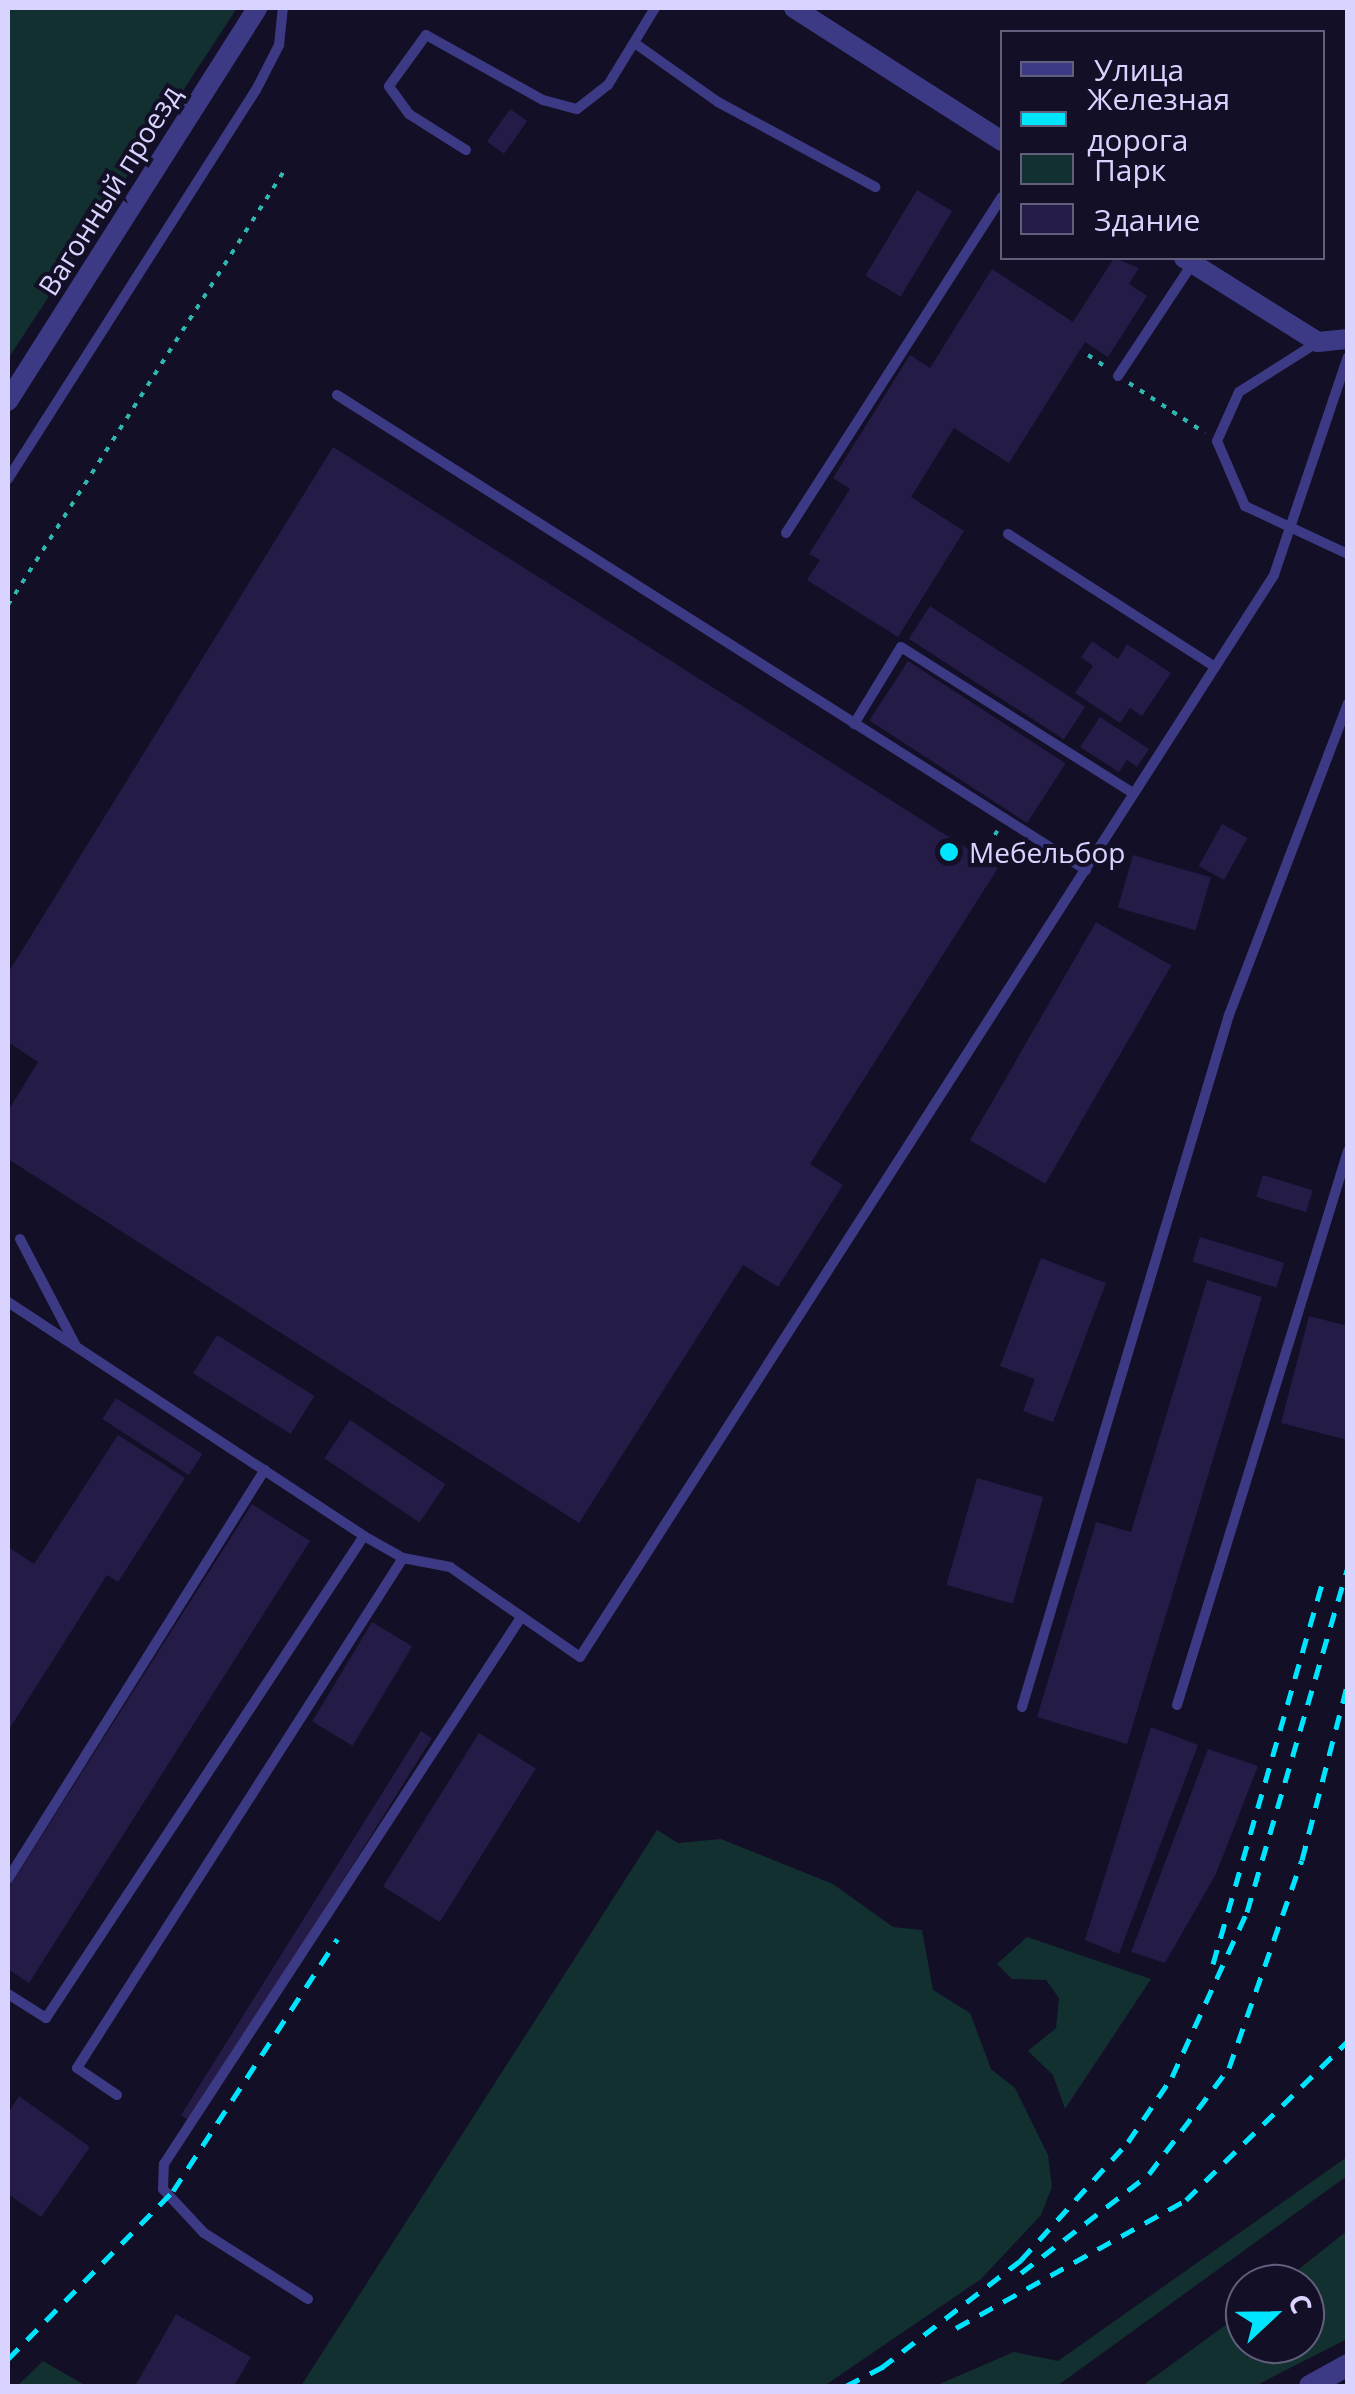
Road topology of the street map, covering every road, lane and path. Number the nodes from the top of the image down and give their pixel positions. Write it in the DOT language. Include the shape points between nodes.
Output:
graph roads {
  1 [pos="257,8"];
  2 [pos="284,8"];
  3 [pos="655,8"];
  4 [pos="794,8"];
  5 [pos="636,44"];
  6 [pos="1000,140"];
  7 [pos="466,150"];
  8 [pos="286,168"];
  9 [pos="875,187"];
  10 [pos="1000,199"];
  11 [pos="1188,260"];
  12 [pos="1348,340"];
  13 [pos="1318,342"];
  14 [pos="1088,355"];
  15 [pos="1348,357"];
  16 [pos="1118,376"];
  17 [pos="337,396"];
  18 [pos="8,401"];
  19 [pos="1216,440"];
  20 [pos="8,479"];
  21 [pos="1293,532"];
  22 [pos="786,533"];
  23 [pos="1008,534"];
  24 [pos="1348,554"];
  25 [pos="8,605"];
  26 [pos="1215,667"];
  27 [pos="1348,702"];
  28 [pos="854,724"];
  29 [pos="1134,794"];
  30 [pos="1005,819"];
  31 [pos="981,857"];
  32 [pos="1086,870"];
  33 [pos="1348,1151"];
  34 [pos="20,1239"];
  35 [pos="8,1302"];
  36 [pos="77,1348"];
  37 [pos="264,1470"];
  38 [pos="364,1536"];
  39 [pos="403,1558"];
  40 [pos="520,1619"];
  41 [pos="1177,1705"];
  42 [pos="1022,1707"];
  43 [pos="8,1879"];
  44 [pos="8,1994"];
  45 [pos="118,2096"];
  46 [pos="308,2299"];
  47 [pos="1348,2366"];
  48 [pos="1310,2386"];
  1 -- 18 [label="street, Вагонный проезд"];
  2 -- 20 [label="lane" via="279,45 256,90"];
  3 -- 5 [label="lane"];
  4 -- 6 [label="street"];
  5 -- 7 [label="lane" via="590,102 561,108 426,34 389,86 409,114"];
  5 -- 9 [label="lane" via="718,102"];
  8 -- 25 [label="path"];
  10 -- 22 [label="lane"];
  11 -- 13 [label="street"];
  11 -- 16 [label="lane"];
  12 -- 13 [label="street"];
  13 -- 19 [label="lane" via="1239,392"];
  14 -- 16 [label="path"];
  15 -- 21 [label="lane"];
  16 -- 19 [label="path"];
  17 -- 28 [label="lane"];
  19 -- 21 [label="lane" via="1232,492"];
  21 -- 24 [label="lane"];
  21 -- 26 [label="lane"];
  23 -- 26 [label="lane"];
  26 -- 29 [label="lane"];
  27 -- 42 [label="lane" via="1229,1016"];
  28 -- 29 [label="lane" via="902,648"];
  28 -- 30 [label="lane"];
  29 -- 32 [label="lane"];
  30 -- 31 [label="path"];
  30 -- 32 [label="lane"];
  32 -- 40 [label="lane" via="580,1657"];
  33 -- 41 [label="lane"];
  34 -- 36 [label="lane"];
  35 -- 36 [label="lane"];
  36 -- 37 [label="lane"];
  37 -- 38 [label="lane"];
  37 -- 43 [label="lane"];
  38 -- 39 [label="lane"];
  38 -- 44 [label="lane" via="46,2018"];
  39 -- 40 [label="lane" via="450,1568"];
  39 -- 45 [label="lane" via="77,2068"];
  40 -- 46 [label="lane" via="164,2164 163,2189 204,2233"];
  47 -- 48 [label="street"];
}
